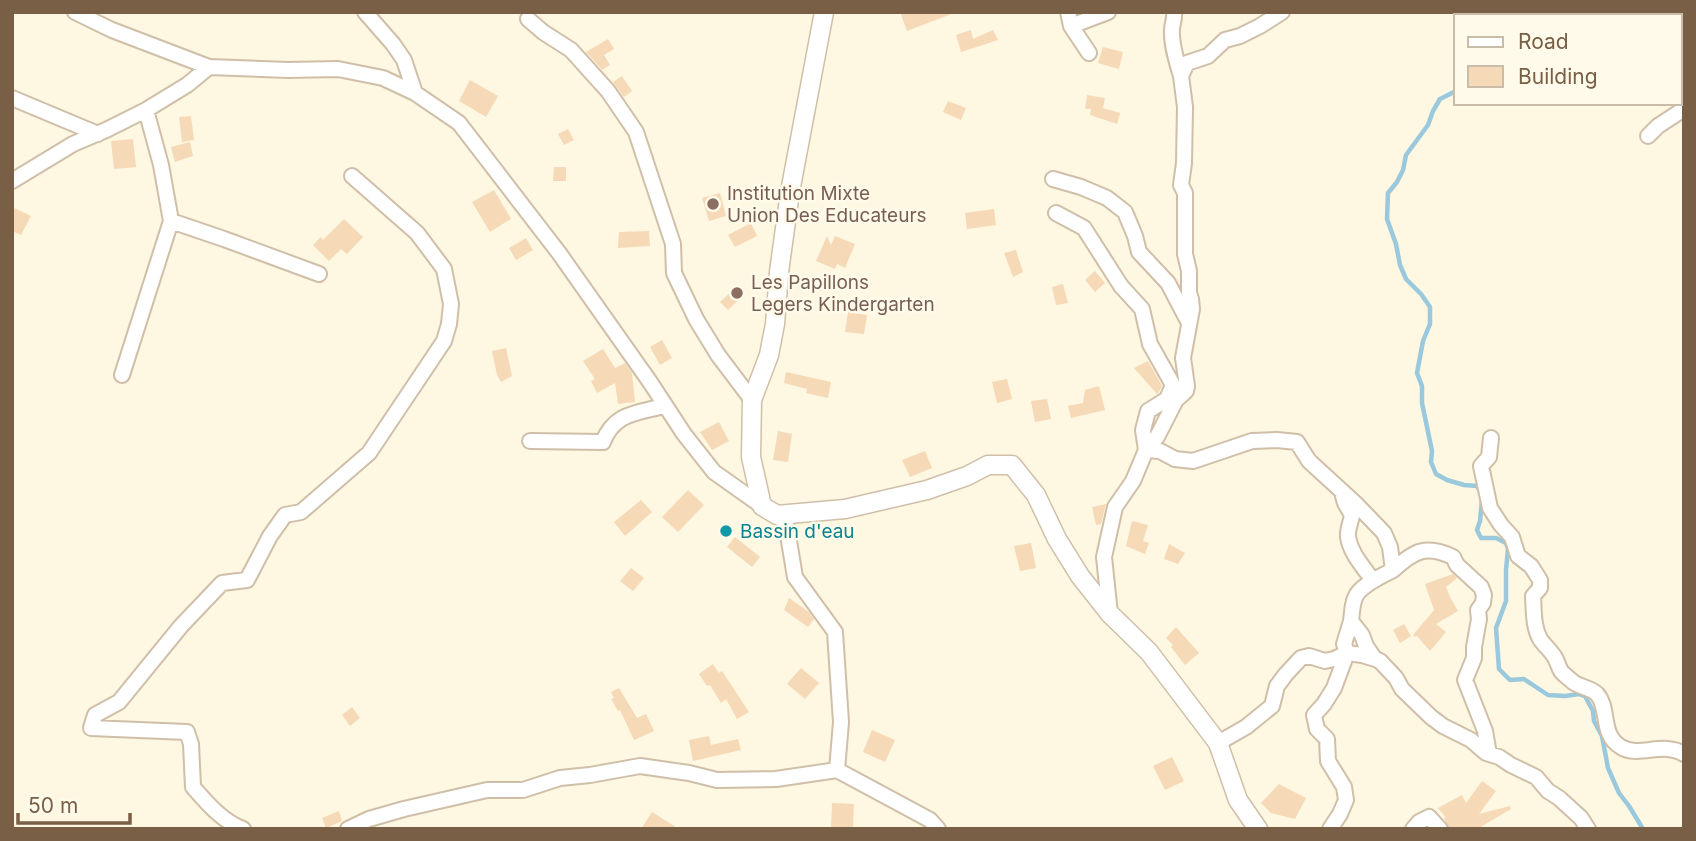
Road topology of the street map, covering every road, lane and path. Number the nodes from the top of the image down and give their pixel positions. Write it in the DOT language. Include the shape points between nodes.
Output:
graph roads {
  1 [pos="75,12"];
  2 [pos="365,12"];
  3 [pos="824,12"];
  4 [pos="1108,12"];
  5 [pos="1174,12"];
  6 [pos="1282,12"];
  7 [pos="528,19"];
  8 [pos="1070,19"];
  9 [pos="1090,53"];
  10 [pos="209,67"];
  11 [pos="1181,76"];
  12 [pos="415,93"];
  13 [pos="12,99"];
  14 [pos="1684,109"];
  15 [pos="146,110"];
  16 [pos="98,134"];
  17 [pos="1648,136"];
  18 [pos="352,176"];
  19 [pos="1053,179"];
  20 [pos="12,181"];
  21 [pos="1056,213"];
  22 [pos="171,221"];
  23 [pos="319,274"];
  24 [pos="1189,323"];
  25 [pos="122,375"];
  26 [pos="752,400"];
  27 [pos="664,406"];
  28 [pos="1491,438"];
  29 [pos="530,440"];
  30 [pos="1146,450"];
  31 [pos="1342,491"];
  32 [pos="770,511"];
  33 [pos="1393,570"];
  34 [pos="1373,581"];
  35 [pos="1110,614"];
  36 [pos="1351,621"];
  37 [pos="1347,653"];
  38 [pos="1375,659"];
  39 [pos="1217,743"];
  40 [pos="1489,754"];
  41 [pos="1684,754"];
  42 [pos="837,770"];
  43 [pos="243,829"];
  44 [pos="348,829"];
  45 [pos="938,829"];
  46 [pos="1258,829"];
  47 [pos="1330,829"];
  48 [pos="1413,829"];
  49 [pos="1440,829"];
  50 [pos="1588,829"];
  1 -- 10 [label="street"];
  2 -- 12 [label="street" via="404,60"];
  3 -- 26 [label="street" via="790,192 775,324"];
  4 -- 8 [label="street"];
  5 -- 11 [label="street" via="1173,42"];
  6 -- 11 [label="street" via="1225,40 1208,56 1187,63"];
  7 -- 26 [label="street" via="570,50 608,91 636,132 673,244 674,274 718,355"];
  8 -- 9 [label="street"];
  10 -- 12 [label="street" via="338,69 383,78"];
  10 -- 15 [label="street"];
  11 -- 24 [label="street" via="1185,107 1181,185 1192,309"];
  12 -- 27 [label="street" via="460,124 559,253"];
  13 -- 16 [label="street"];
  14 -- 17 [label="street"];
  15 -- 16 [label="street"];
  15 -- 22 [label="street"];
  16 -- 20 [label="street"];
  18 -- 43 [label="street" via="417,233 444,269 451,304 444,341 369,453 301,512 285,516 247,580 222,583 119,702 95,715 91,728 187,732 193,787 213,809"];
  19 -- 24 [label="street" via="1107,198 1125,212 1139,252 1168,283"];
  21 -- 30 [label="street" via="1084,228 1121,286 1142,309 1150,344 1173,385 1167,399 1148,411 1143,430"];
  22 -- 23 [label="street"];
  22 -- 25 [label="street"];
  24 -- 30 [label="street" via="1183,358 1186,391"];
  26 -- 32 [label="street" via="751,457"];
  27 -- 29 [label="street" via="622,416 608,429 603,442"];
  27 -- 32 [label="street" via="714,472"];
  28 -- 41 [label="street" via="1489,457 1481,466 1490,508 1512,537 1518,556 1541,580 1533,596 1540,638 1562,672 1598,695 1606,728 1620,747 1630,751 1675,749"];
  30 -- 31 [label="street" via="1193,461 1252,441 1297,442 1309,461"];
  30 -- 35 [label="street" via="1115,507 1104,557"];
  31 -- 33 [label="street" via="1384,533"];
  31 -- 34 [label="street" via="1352,515 1348,537"];
  32 -- 35 [label="street" via="845,509 928,491 988,465 1012,465 1036,495 1080,576"];
  32 -- 42 [label="street" via="786,523 795,577 835,632 841,722"];
  33 -- 34 [label="street"];
  33 -- 40 [label="street" via="1420,550 1433,549 1453,557 1481,587 1484,595 1478,610 1474,658 1465,680"];
  34 -- 36 [label="street" via="1355,595"];
  35 -- 39 [label="street" via="1149,652"];
  36 -- 37 [label="street" via="1344,644"];
  36 -- 38 [label="street"];
  37 -- 38 [label="street"];
  37 -- 39 [label="street" via="1325,660 1301,658 1278,686 1272,706"];
  37 -- 47 [label="street" via="1334,688 1314,715 1317,729 1327,739 1328,761 1344,787 1346,800"];
  38 -- 40 [label="street" via="1431,717"];
  39 -- 46 [label="street" via="1238,800"];
  40 -- 50 [label="street" via="1536,777"];
  42 -- 44 [label="street" via="776,779 717,780 640,766 560,778 523,790 487,790 369,819"];
  42 -- 45 [label="street" via="930,820"];
  48 -- 49 [label="street" via="1429,817"];
}
